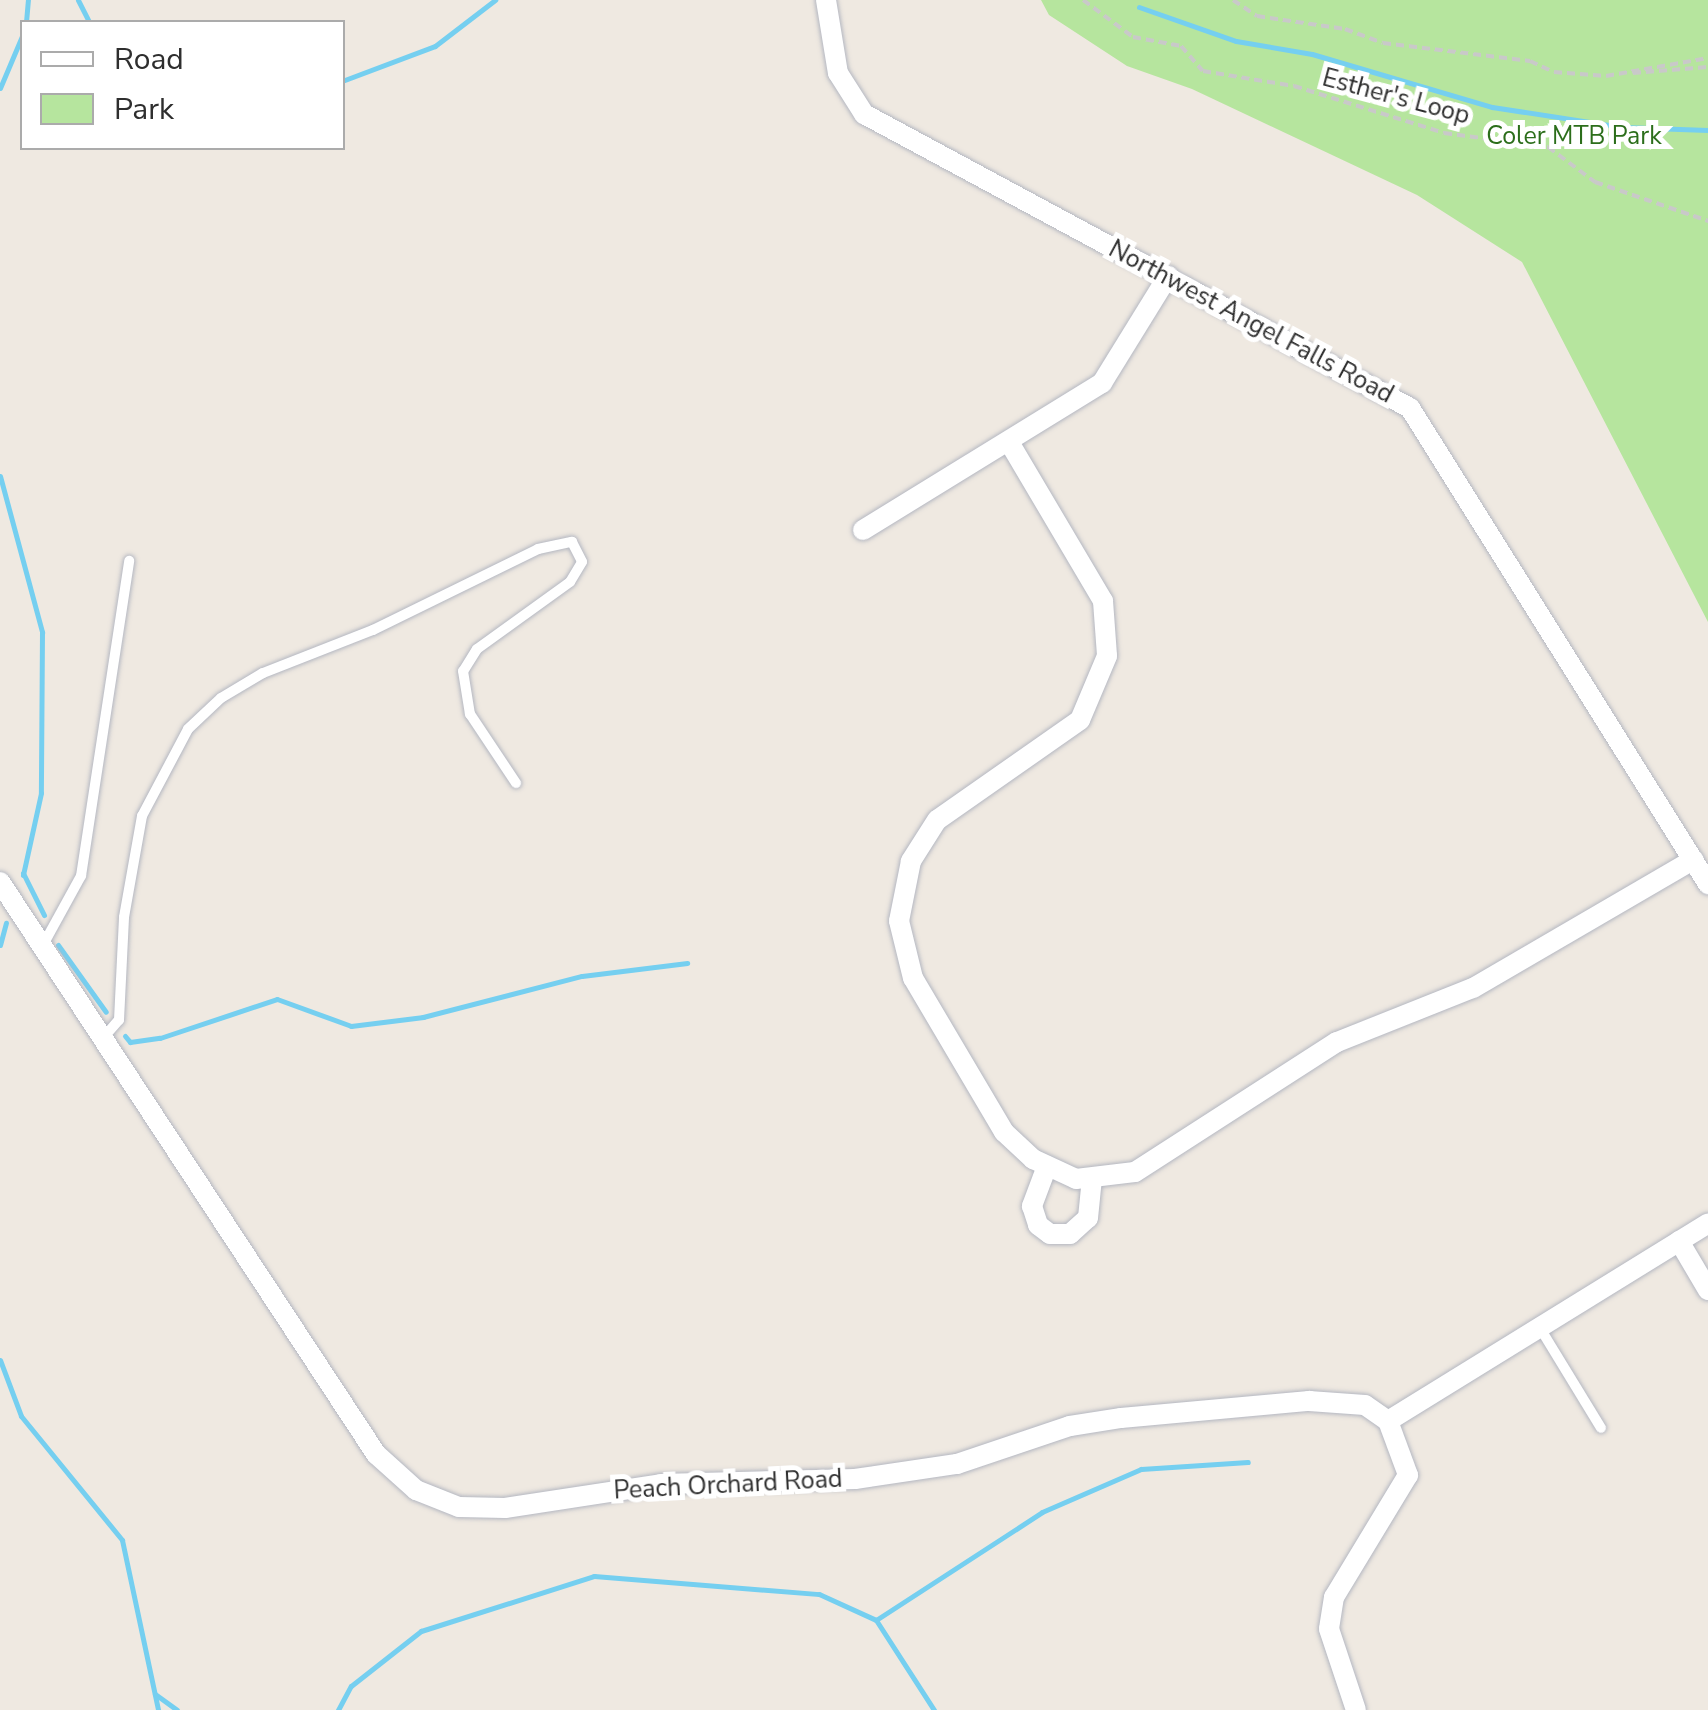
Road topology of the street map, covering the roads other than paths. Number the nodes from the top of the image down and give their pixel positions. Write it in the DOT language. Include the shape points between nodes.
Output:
graph roads {
  1 [pos="826,0"];
  2 [pos="1168,276"];
  3 [pos="1009,442"];
  4 [pos="863,530"];
  5 [pos="128,561"];
  6 [pos="516,784"];
  7 [pos="1693,860"];
  8 [pos="0,882"];
  9 [pos="1708,884"];
  10 [pos="43,945"];
  11 [pos="104,1037"];
  12 [pos="1046,1166"];
  13 [pos="1092,1178"];
  14 [pos="1708,1223"];
  15 [pos="1678,1241"];
  16 [pos="1708,1290"];
  17 [pos="1539,1327"];
  18 [pos="1388,1421"];
  19 [pos="1602,1428"];
  20 [pos="1356,1710"];
  1 -- 2 [label="street, Northwest Angel Falls Road" via="838,73 864,114"];
  2 -- 3 [label="street" via="1114,371"];
  2 -- 7 [label="street, Northwest Angel Falls Road" via="1410,408"];
  3 -- 4 [label="street"];
  3 -- 12 [label="street" via="1103,601 1108,656 1080,720 937,820 911,861 899,921 912,978 994,1115 1011,1139"];
  5 -- 10 [label="lane" via="81,876"];
  6 -- 11 [label="lane" via="470,714 463,672 477,649 570,582 582,562 572,542 538,549 386,624 263,673 221,698 188,729 164,764 139,830 124,917 124,993 119,1020"];
  7 -- 9 [label="street, Northwest Angel Falls Road"];
  7 -- 13 [label="street" via="1473,988 1338,1042 1135,1172"];
  8 -- 10 [label="street, Peach Orchard Road"];
  10 -- 11 [label="street, Peach Orchard Road"];
  11 -- 18 [label="street, Peach Orchard Road" via="376,1454 416,1490 459,1506 505,1508 662,1484 902,1474 957,1464 1070,1426 1180,1411 1344,1401"];
  12 -- 13 [label="street"];
  12 -- 13 [label="street" via="1032,1206 1038,1225 1050,1234 1070,1234 1088,1218"];
  14 -- 15 [label="street"];
  15 -- 16 [label="street"];
  15 -- 17 [label="street"];
  17 -- 18 [label="street"];
  17 -- 19 [label="lane"];
  18 -- 20 [label="street" via="1408,1475 1334,1598 1329,1629"];
}
